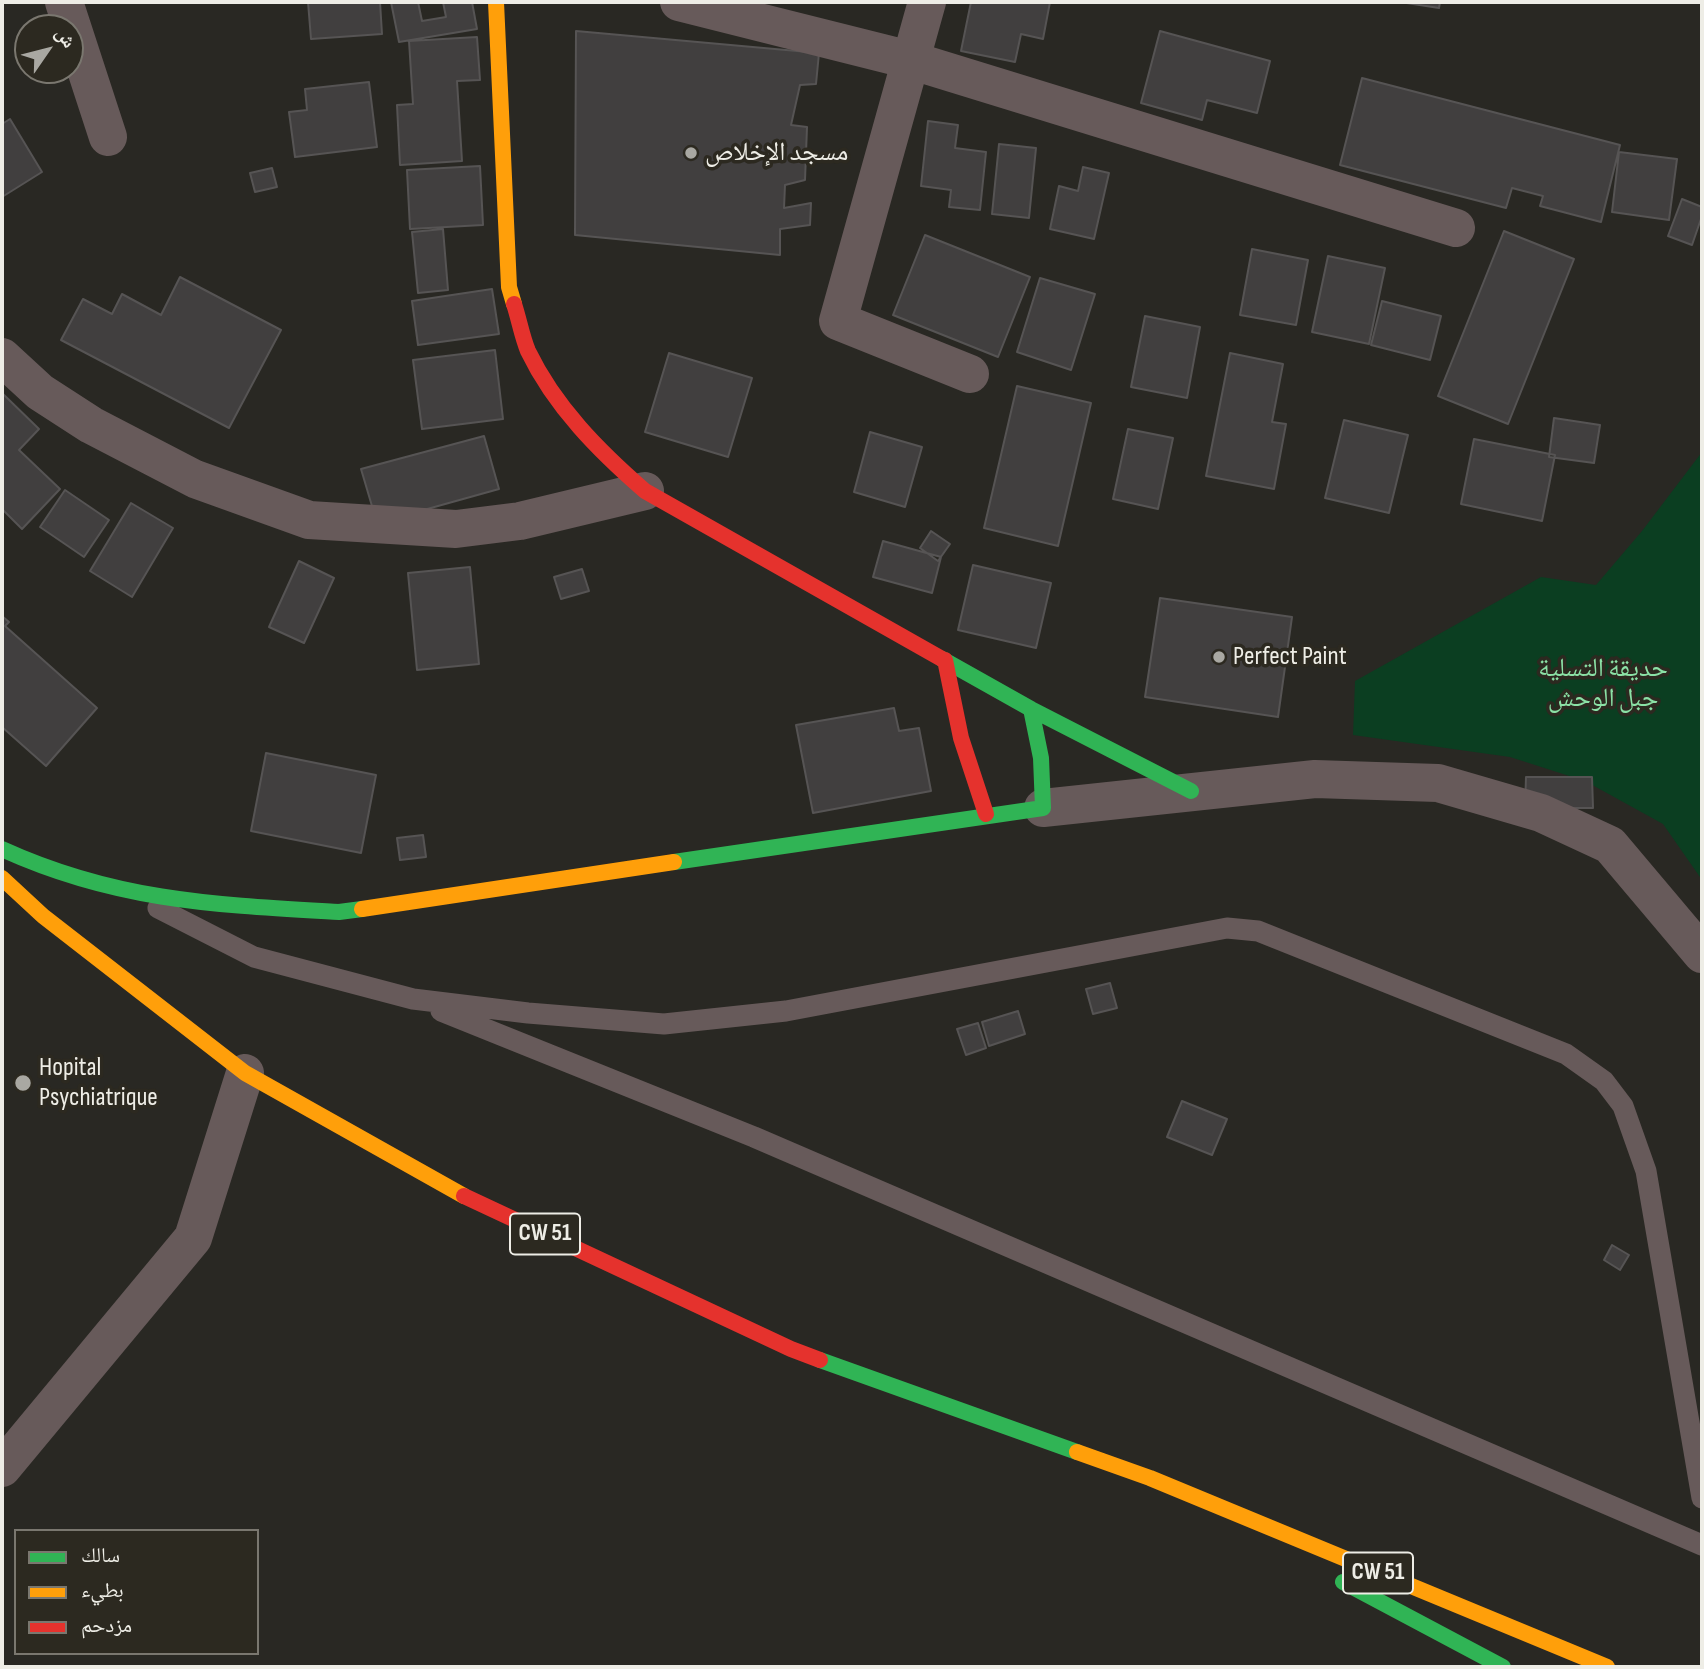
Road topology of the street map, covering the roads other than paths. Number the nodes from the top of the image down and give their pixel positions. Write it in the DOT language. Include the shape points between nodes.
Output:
graph roads {
  1 [pos="64,2"];
  2 [pos="496,2"];
  3 [pos="679,2"];
  4 [pos="927,2"];
  5 [pos="910,61"];
  6 [pos="108,137"];
  7 [pos="1456,228"];
  8 [pos="2,357"];
  9 [pos="970,374"];
  10 [pos="645,491"];
  11 [pos="944,660"];
  12 [pos="1031,709"];
  13 [pos="1191,791"];
  14 [pos="1043,808"];
  15 [pos="986,814"];
  16 [pos="2,849"];
  17 [pos="2,878"];
  18 [pos="125,891"];
  19 [pos="1702,954"];
  20 [pos="413,999"];
  21 [pos="245,1073"];
  22 [pos="1696,1425"];
  23 [pos="2,1468"];
  24 [pos="1150,1478"];
  25 [pos="1702,1498"];
  26 [pos="1702,1545"];
  27 [pos="1296,1556"];
  28 [pos="1332,1576"];
  29 [pos="1503,1667"];
  30 [pos="1607,1667"];
  1 -- 6 [label="street"];
  2 -- 10 [label="street" via="509,287 528,350 562,408 610,461"];
  3 -- 5 [label="street"];
  4 -- 5 [label="street"];
  5 -- 7 [label="street"];
  5 -- 9 [label="street" via="838,321"];
  8 -- 10 [label="street" via="40,392 91,425 195,479 309,520 456,529 520,522"];
  10 -- 11 [label="street"];
  11 -- 12 [label="street"];
  11 -- 15 [label="street" via="959,741"];
  12 -- 13 [label="street"];
  12 -- 14 [label="street" via="1041,747"];
  13 -- 14 [label="street"];
  13 -- 19 [label="street" via="1315,779 1438,783 1541,813 1610,845"];
  14 -- 15 [label="street"];
  15 -- 18 [label="street" via="339,912 197,904"];
  16 -- 18 [label="street" via="46,869"];
  17 -- 21 [label="street, CW 51" via="43,916"];
  18 -- 20 [label="lane" via="254,957"];
  20 -- 22 [label="lane" via="664,1024 786,1011 1227,928 1258,931 1566,1054 1604,1082 1623,1106 1646,1171"];
  20 -- 26 [label="lane" via="767,1143"];
  21 -- 23 [label="street" via="193,1238"];
  21 -- 24 [label="street, CW 51" via="450,1189 791,1349"];
  22 -- 25 [label="lane"];
  24 -- 27 [label="street, CW 51"];
  24 -- 30 [label="street, CW 51"];
  28 -- 29 [label="street, CW 51"];
}
